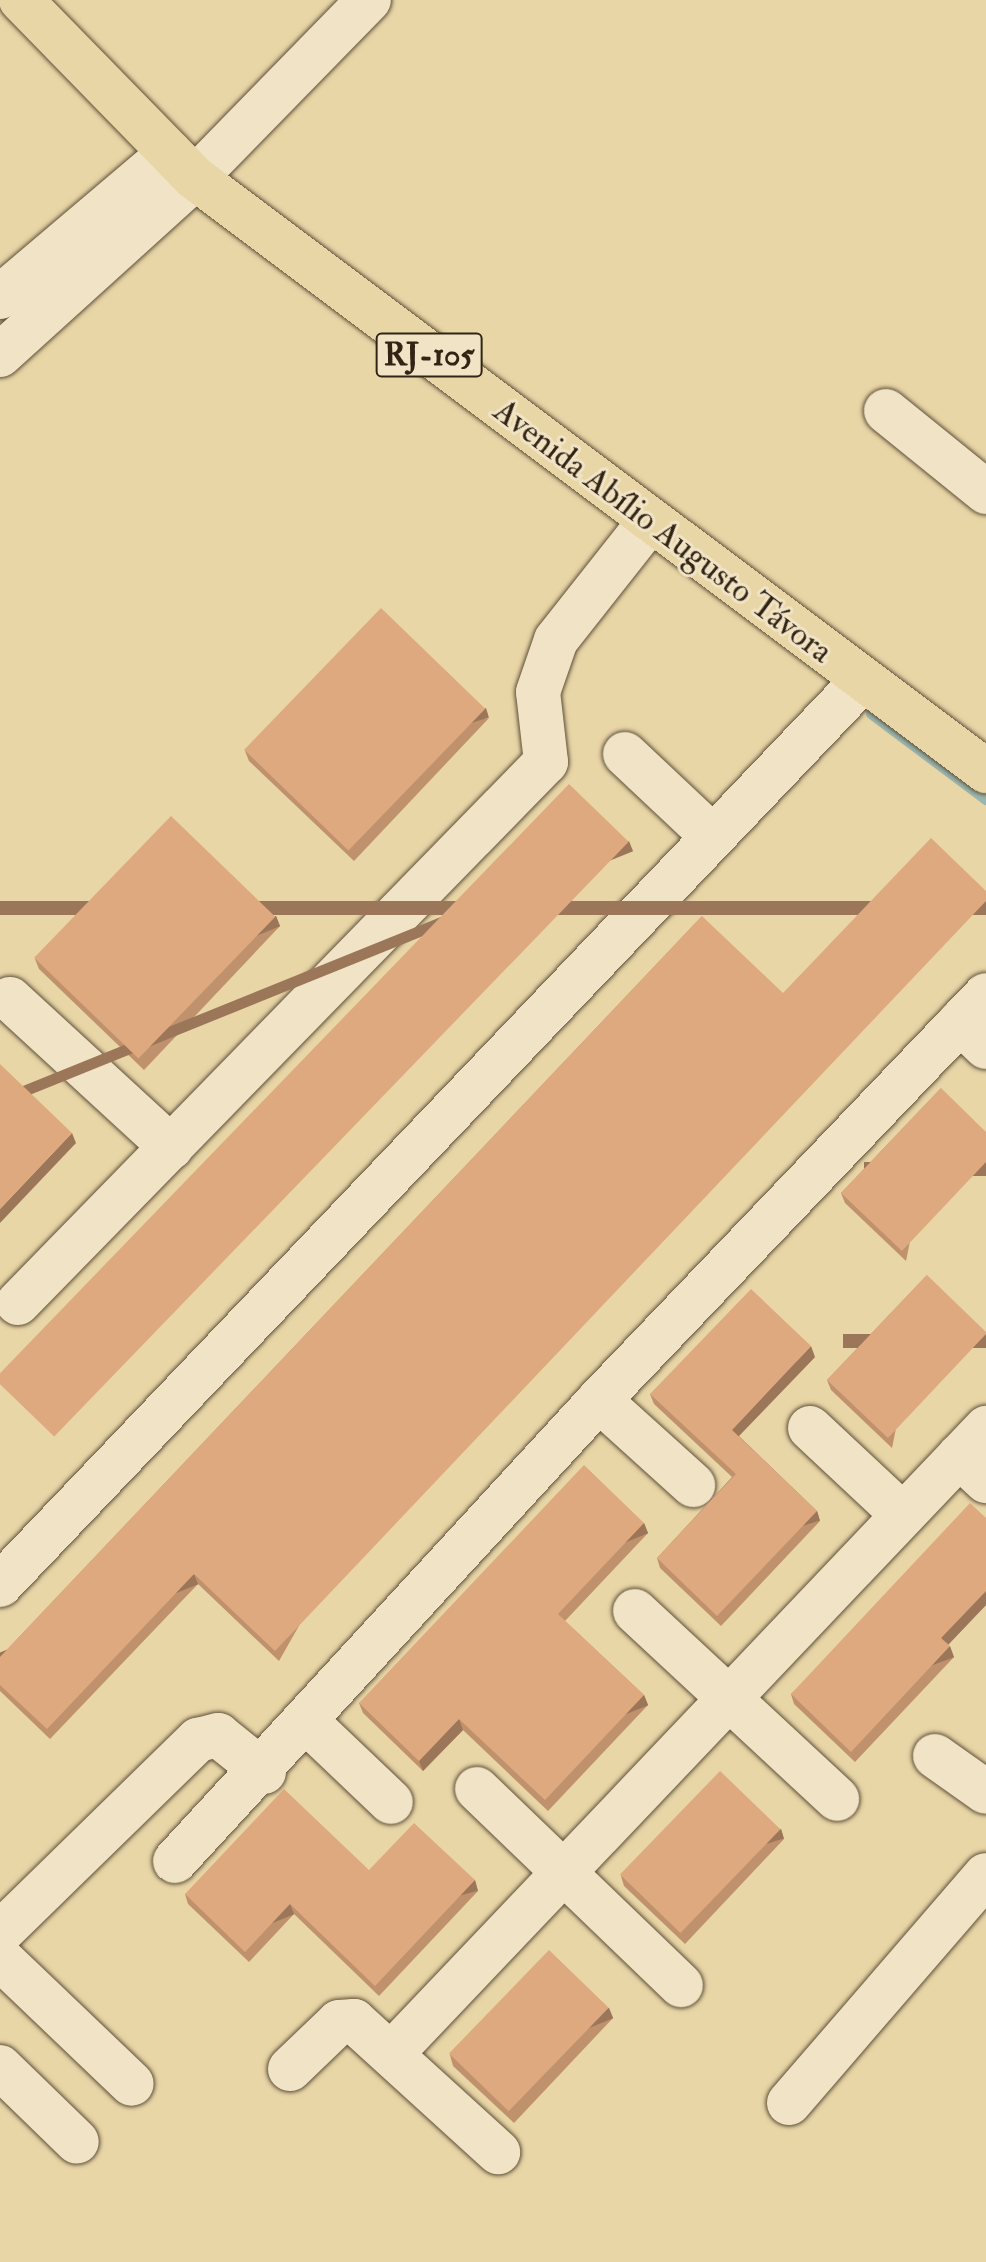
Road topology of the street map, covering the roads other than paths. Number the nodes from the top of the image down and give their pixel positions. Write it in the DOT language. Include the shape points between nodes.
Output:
graph roads {
  1 [pos="21,0"];
  2 [pos="369,0"];
  3 [pos="182,165"];
  4 [pos="0,297"];
  5 [pos="0,355"];
  6 [pos="886,411"];
  7 [pos="986,492"];
  8 [pos="650,521"];
  9 [pos="862,681"];
  10 [pos="625,754"];
  11 [pos="986,771"];
  12 [pos="713,837"];
  13 [pos="10,999"];
  14 [pos="977,1022"];
  15 [pos="171,1147"];
  16 [pos="18,1303"];
  17 [pos="599,1400"];
  18 [pos="810,1428"];
  19 [pos="977,1455"];
  20 [pos="693,1485"];
  21 [pos="903,1515"];
  22 [pos="0,1585"];
  23 [pos="635,1611"];
  24 [pos="729,1699"];
  25 [pos="309,1724"];
  26 [pos="935,1756"];
  27 [pos="264,1772"];
  28 [pos="477,1789"];
  29 [pos="986,1792"];
  30 [pos="837,1799"];
  31 [pos="391,1802"];
  32 [pos="175,1861"];
  33 [pos="566,1871"];
  34 [pos="986,1875"];
  35 [pos="0,1933"];
  36 [pos="0,1958"];
  37 [pos="681,1985"];
  38 [pos="391,2054"];
  39 [pos="0,2067"];
  40 [pos="290,2069"];
  41 [pos="132,2084"];
  42 [pos="789,2103"];
  43 [pos="77,2142"];
  44 [pos="498,2152"];
  1 -- 3 [label="main road, Avenida Abílio Augusto Távora / RJ-105"];
  2 -- 3 [label="street"];
  3 -- 4 [label="street"];
  3 -- 5 [label="street"];
  3 -- 8 [label="main road, Avenida Abílio Augusto Távora / RJ-105"];
  6 -- 7 [label="street"];
  8 -- 9 [label="main road, Avenida Abílio Augusto Távora / RJ-105"];
  8 -- 15 [label="street" via="556,640 538,692 546,762"];
  9 -- 11 [label="main road, Avenida Abílio Augusto Távora / RJ-105"];
  9 -- 12 [label="street"];
  10 -- 12 [label="street"];
  12 -- 22 [label="street"];
  13 -- 15 [label="street"];
  14 -- 17 [label="street"];
  15 -- 16 [label="street"];
  17 -- 20 [label="street"];
  17 -- 25 [label="street"];
  18 -- 21 [label="street"];
  19 -- 21 [label="street"];
  21 -- 24 [label="street"];
  23 -- 24 [label="street"];
  24 -- 30 [label="street"];
  24 -- 33 [label="street"];
  25 -- 27 [label="street"];
  25 -- 31 [label="street"];
  26 -- 29 [label="street"];
  27 -- 32 [label="street"];
  27 -- 35 [label="street" via="218,1735 198,1740"];
  28 -- 33 [label="street"];
  33 -- 37 [label="street"];
  33 -- 38 [label="street"];
  34 -- 42 [label="street"];
  36 -- 41 [label="street"];
  38 -- 40 [label="street" via="354,2021 339,2022"];
  38 -- 44 [label="street"];
  39 -- 43 [label="street"];
}
